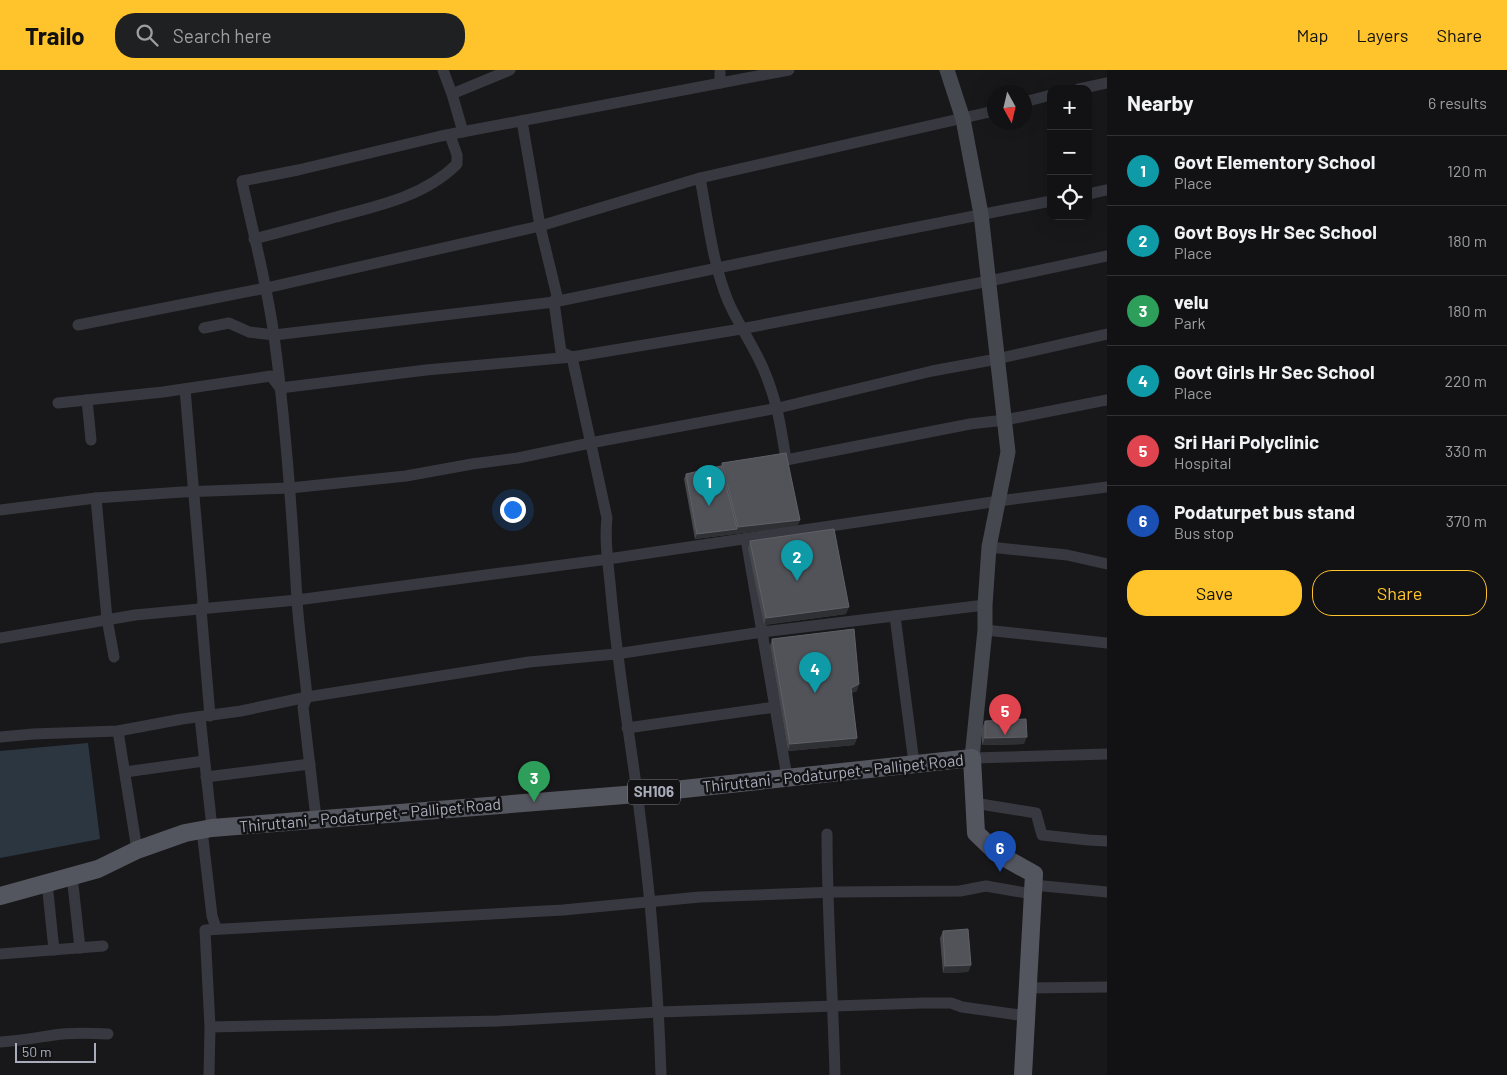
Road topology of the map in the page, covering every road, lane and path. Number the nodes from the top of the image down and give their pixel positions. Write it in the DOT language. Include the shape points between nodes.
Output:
graph roads {
  1 [pos="443,70"];
  2 [pos="510,70"];
  3 [pos="720,70"];
  4 [pos="788,70"];
  5 [pos="947,70"];
  6 [pos="720,83"];
  7 [pos="1107,83"];
  8 [pos="1092,86"];
  9 [pos="452,94"];
  10 [pos="1047,97"];
  11 [pos="1032,100"];
  12 [pos="987,112"];
  13 [pos="962,119"];
  14 [pos="522,121"];
  15 [pos="463,132"];
  16 [pos="450,135"];
  17 [pos="700,178"];
  18 [pos="1107,190"];
  19 [pos="1092,193"];
  20 [pos="1047,202"];
  21 [pos="981,214"];
  22 [pos="540,226"];
  23 [pos="254,239"];
  24 [pos="1107,256"];
  25 [pos="717,269"];
  26 [pos="989,281"];
  27 [pos="266,288"];
  28 [pos="554,302"];
  29 [pos="78,325"];
  30 [pos="204,328"];
  31 [pos="741,329"];
  32 [pos="1107,334"];
  33 [pos="274,335"];
  34 [pos="572,357"];
  35 [pos="997,359"];
  36 [pos="185,388"];
  37 [pos="280,388"];
  38 [pos="86,400"];
  39 [pos="1107,400"];
  40 [pos="58,403"];
  41 [pos="778,408"];
  42 [pos="1005,420"];
  43 [pos="91,440"];
  44 [pos="590,443"];
  45 [pos="1107,487"];
  46 [pos="290,488"];
  47 [pos="195,491"];
  48 [pos="96,498"];
  49 [pos="999,501"];
  50 [pos="0,510"];
  51 [pos="746,539"];
  52 [pos="989,547"];
  53 [pos="608,560"];
  54 [pos="1107,564"];
  55 [pos="297,600"];
  56 [pos="985,605"];
  57 [pos="201,609"];
  58 [pos="895,616"];
  59 [pos="107,620"];
  60 [pos="814,625"];
  61 [pos="985,630"];
  62 [pos="762,632"];
  63 [pos="0,638"];
  64 [pos="816,641"];
  65 [pos="1107,643"];
  66 [pos="616,654"];
  67 [pos="114,657"];
  68 [pos="308,697"];
  69 [pos="775,707"];
  70 [pos="205,716"];
  71 [pos="627,728"];
  72 [pos="118,731"];
  73 [pos="0,737"];
  74 [pos="1107,754"];
  75 [pos="972,758"];
  76 [pos="204,761"];
  77 [pos="914,763"];
  78 [pos="310,764"];
  79 [pos="125,772"];
  80 [pos="206,777"];
  81 [pos="787,777"];
  82 [pos="637,794"];
  83 [pos="974,803"];
  84 [pos="316,818"];
  85 [pos="207,829"];
  86 [pos="826,834"];
  87 [pos="1107,841"];
  88 [pos="137,850"];
  89 [pos="72,876"];
  90 [pos="47,883"];
  91 [pos="1033,889"];
  92 [pos="827,892"];
  93 [pos="1107,892"];
  94 [pos="0,896"];
  95 [pos="649,902"];
  96 [pos="216,928"];
  97 [pos="103,946"];
  98 [pos="80,948"];
  99 [pos="54,950"];
  100 [pos="0,954"];
  101 [pos="1107,987"];
  102 [pos="1029,988"];
  103 [pos="834,1006"];
  104 [pos="659,1012"];
  105 [pos="1026,1016"];
  106 [pos="210,1027"];
  107 [pos="108,1034"];
  108 [pos="0,1042"];
  109 [pos="209,1075"];
  110 [pos="660,1075"];
  111 [pos="834,1075"];
  112 [pos="1023,1075"];
  1 -- 9 [label="street"];
  2 -- 9 [label="street"];
  3 -- 6 [label="street"];
  4 -- 6 [label="street"];
  5 -- 13 [label="main road"];
  6 -- 14 [label="street"];
  7 -- 8 [label="street"];
  9 -- 15 [label="street"];
  10 -- 11 [label="street"];
  12 -- 13 [label="street"];
  13 -- 17 [label="street"];
  13 -- 21 [label="main road"];
  14 -- 15 [label="street"];
  14 -- 22 [label="street"];
  15 -- 16 [label="street"];
  16 -- 23 [label="street" via="457,164 422,188 387,204"];
  16 -- 23 [label="street" via="242,181"];
  17 -- 22 [label="street"];
  17 -- 25 [label="street"];
  18 -- 19 [label="street"];
  20 -- 21 [label="street"];
  21 -- 25 [label="street"];
  21 -- 26 [label="main road"];
  22 -- 27 [label="street"];
  22 -- 28 [label="street" via="557,296"];
  23 -- 27 [label="street"];
  24 -- 26 [label="street"];
  25 -- 28 [label="street"];
  25 -- 31 [label="street"];
  26 -- 31 [label="street"];
  26 -- 35 [label="main road"];
  27 -- 29 [label="street"];
  27 -- 33 [label="street"];
  28 -- 33 [label="street"];
  28 -- 34 [label="street" via="561,352"];
  30 -- 33 [label="street" via="229,323 249,332"];
  31 -- 34 [label="street"];
  31 -- 41 [label="street" via="763,368"];
  32 -- 35 [label="street"];
  33 -- 37 [label="street"];
  34 -- 37 [label="street"];
  34 -- 44 [label="street"];
  35 -- 41 [label="street"];
  35 -- 42 [label="main road"];
  36 -- 37 [label="street" via="271,376"];
  36 -- 38 [label="street"];
  36 -- 47 [label="street"];
  37 -- 46 [label="street"];
  38 -- 40 [label="street"];
  38 -- 43 [label="street"];
  39 -- 42 [label="street"];
  41 -- 42 [label="street" via="787,465 970,424"];
  41 -- 44 [label="street"];
  42 -- 49 [label="main road" via="1008,452"];
  44 -- 46 [label="street" via="406,476"];
  44 -- 53 [label="street" via="607,518"];
  45 -- 49 [label="street"];
  46 -- 47 [label="street"];
  46 -- 55 [label="street"];
  47 -- 48 [label="street"];
  47 -- 57 [label="street"];
  48 -- 50 [label="street"];
  48 -- 59 [label="street"];
  49 -- 51 [label="street" via="799,527 773,540"];
  49 -- 52 [label="main road"];
  51 -- 53 [label="street"];
  51 -- 62 [label="street"];
  52 -- 54 [label="street" via="1067,554"];
  52 -- 56 [label="main road"];
  53 -- 55 [label="street"];
  53 -- 66 [label="street"];
  55 -- 57 [label="street"];
  55 -- 68 [label="street"];
  56 -- 58 [label="street"];
  56 -- 61 [label="main road"];
  57 -- 59 [label="street"];
  57 -- 70 [label="street"];
  58 -- 60 [label="street"];
  58 -- 77 [label="street"];
  59 -- 63 [label="street"];
  59 -- 67 [label="street"];
  60 -- 62 [label="street"];
  60 -- 64 [label="street"];
  61 -- 65 [label="street"];
  61 -- 75 [label="main road"];
  62 -- 66 [label="street"];
  62 -- 69 [label="street"];
  66 -- 68 [label="street" via="529,662"];
  66 -- 71 [label="street"];
  68 -- 70 [label="street"];
  68 -- 78 [label="street" via="303,707"];
  69 -- 71 [label="street"];
  69 -- 81 [label="street"];
  70 -- 72 [label="street"];
  70 -- 76 [label="street"];
  71 -- 82 [label="street"];
  72 -- 73 [label="street"];
  72 -- 79 [label="street"];
  74 -- 75 [label="street"];
  75 -- 77 [label="main road, Thiruttani - Podaturpet - Pallipet Road / SH106"];
  75 -- 83 [label="main road, Thiruttani - Podaturpet - Pallipet Road"];
  76 -- 79 [label="street"];
  76 -- 80 [label="street"];
  77 -- 81 [label="main road, Thiruttani - Podaturpet - Pallipet Road / SH106"];
  78 -- 80 [label="street"];
  78 -- 84 [label="street"];
  79 -- 88 [label="street"];
  80 -- 85 [label="street"];
  81 -- 82 [label="main road, Thiruttani - Podaturpet - Pallipet Road / SH106"];
  82 -- 84 [label="main road, Thiruttani - Podaturpet - Pallipet Road / SH106"];
  82 -- 95 [label="street"];
  83 -- 87 [label="street" via="1036,813 1042,834"];
  83 -- 91 [label="main road, Thiruttani - Podaturpet - Pallipet Road" via="976,833 998,854 1034,874"];
  84 -- 85 [label="main road, Thiruttani - Podaturpet - Pallipet Road / SH106"];
  85 -- 88 [label="main road, Thiruttani - Podaturpet - Pallipet Road / SH106"];
  85 -- 96 [label="street" via="212,916"];
  86 -- 92 [label="street"];
  88 -- 89 [label="main road, Thiruttani - Podaturpet - Pallipet Road / SH106"];
  89 -- 90 [label="main road, Thiruttani - Podaturpet - Pallipet Road / SH106"];
  89 -- 98 [label="street"];
  90 -- 94 [label="main road, Thiruttani - Podaturpet - Pallipet Road / SH106"];
  90 -- 99 [label="street"];
  91 -- 92 [label="street" via="986,886 960,891"];
  91 -- 93 [label="street"];
  91 -- 102 [label="main road"];
  92 -- 95 [label="street"];
  92 -- 103 [label="street"];
  95 -- 96 [label="street" via="496,914"];
  95 -- 104 [label="street"];
  96 -- 106 [label="street" via="205,930"];
  97 -- 98 [label="street"];
  98 -- 99 [label="street"];
  99 -- 100 [label="street"];
  101 -- 102 [label="street"];
  102 -- 105 [label="main road"];
  103 -- 104 [label="street"];
  103 -- 105 [label="street" via="951,1002 962,1007"];
  103 -- 111 [label="street"];
  104 -- 106 [label="street" via="498,1021"];
  104 -- 110 [label="street"];
  105 -- 112 [label="main road"];
  106 -- 109 [label="street"];
  107 -- 108 [label="street" via="55,1035"];
}
